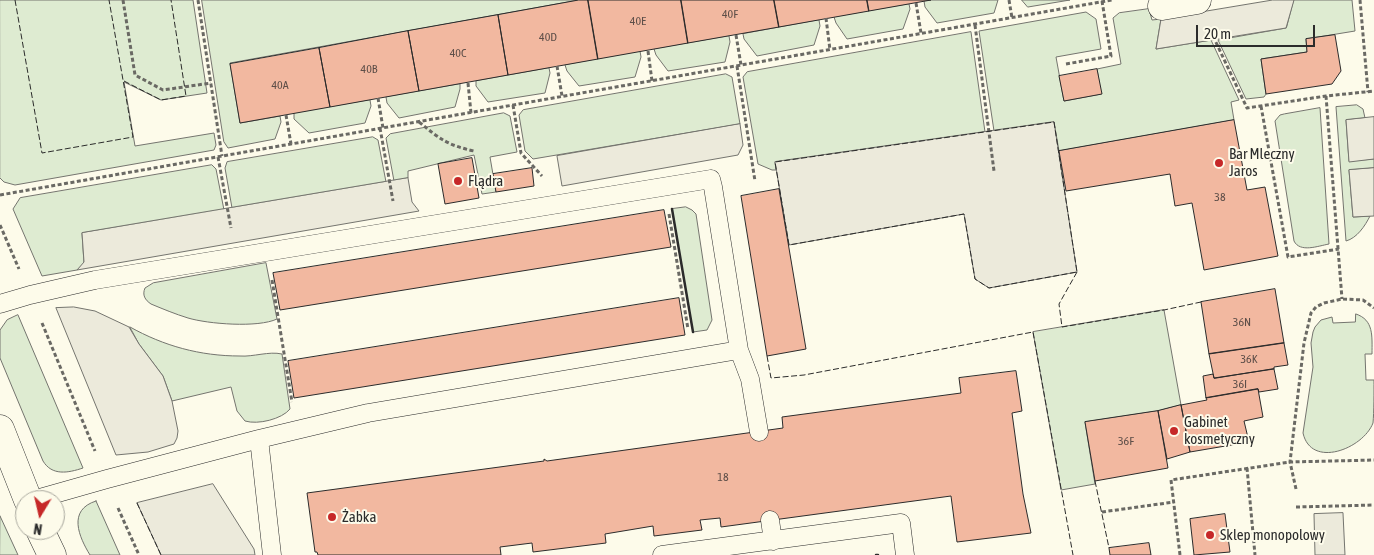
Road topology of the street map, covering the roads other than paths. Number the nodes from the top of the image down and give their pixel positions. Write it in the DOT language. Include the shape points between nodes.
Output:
graph roads {
  1 [pos="1197,0"];
  2 [pos="1162,6"];
  3 [pos="0,304"];
  4 [pos="739,350"];
  5 [pos="0,429"];
  6 [pos="759,432"];
  7 [pos="258,439"];
  8 [pos="24,490"];
  9 [pos="65,491"];
  10 [pos="770,520"];
  11 [pos="45,540"];
  12 [pos="773,541"];
  13 [pos="52,555"];
  14 [pos="272,555"];
  15 [pos="662,555"];
  16 [pos="905,555"];
  1 -- 2 [label="street"];
  3 -- 4 [label="lane" via="95,280 711,179"];
  4 -- 6 [label="lane" via="750,379"];
  4 -- 7 [label="lane" via="368,413"];
  5 -- 8 [label="street"];
  7 -- 9 [label="lane"];
  7 -- 14 [label="lane"];
  10 -- 12 [label="lane"];
  11 -- 13 [label="street"];
  12 -- 15 [label="lane"];
  12 -- 16 [label="lane" via="901,524"];
}
